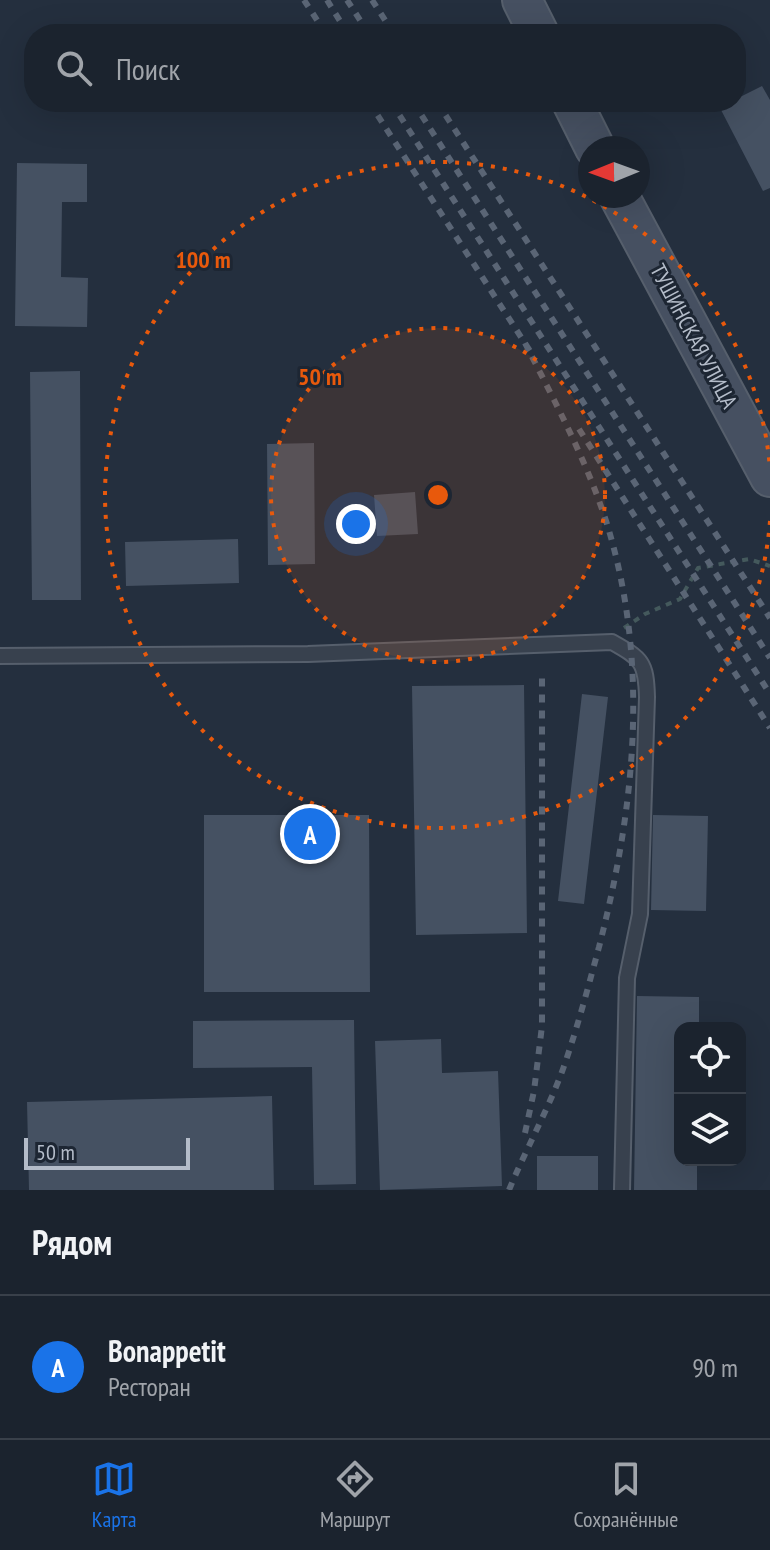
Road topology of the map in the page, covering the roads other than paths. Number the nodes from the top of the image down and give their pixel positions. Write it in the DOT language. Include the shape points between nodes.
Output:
graph roads {
  1 [pos="522,0"];
  2 [pos="534,24"];
  3 [pos="577,112"];
  4 [pos="589,136"];
  5 [pos="625,208"];
  6 [pos="770,477"];
  7 [pos="0,656"];
  8 [pos="622,1190"];
  1 -- 2 [label="main road"];
  3 -- 4 [label="main road"];
  5 -- 6 [label="main road, ТУШИНСКАЯ УЛИЦА"];
  7 -- 8 [label="lane" via="308,654 612,642 632,653 646,669 647,697 640,914 627,978"];
}
